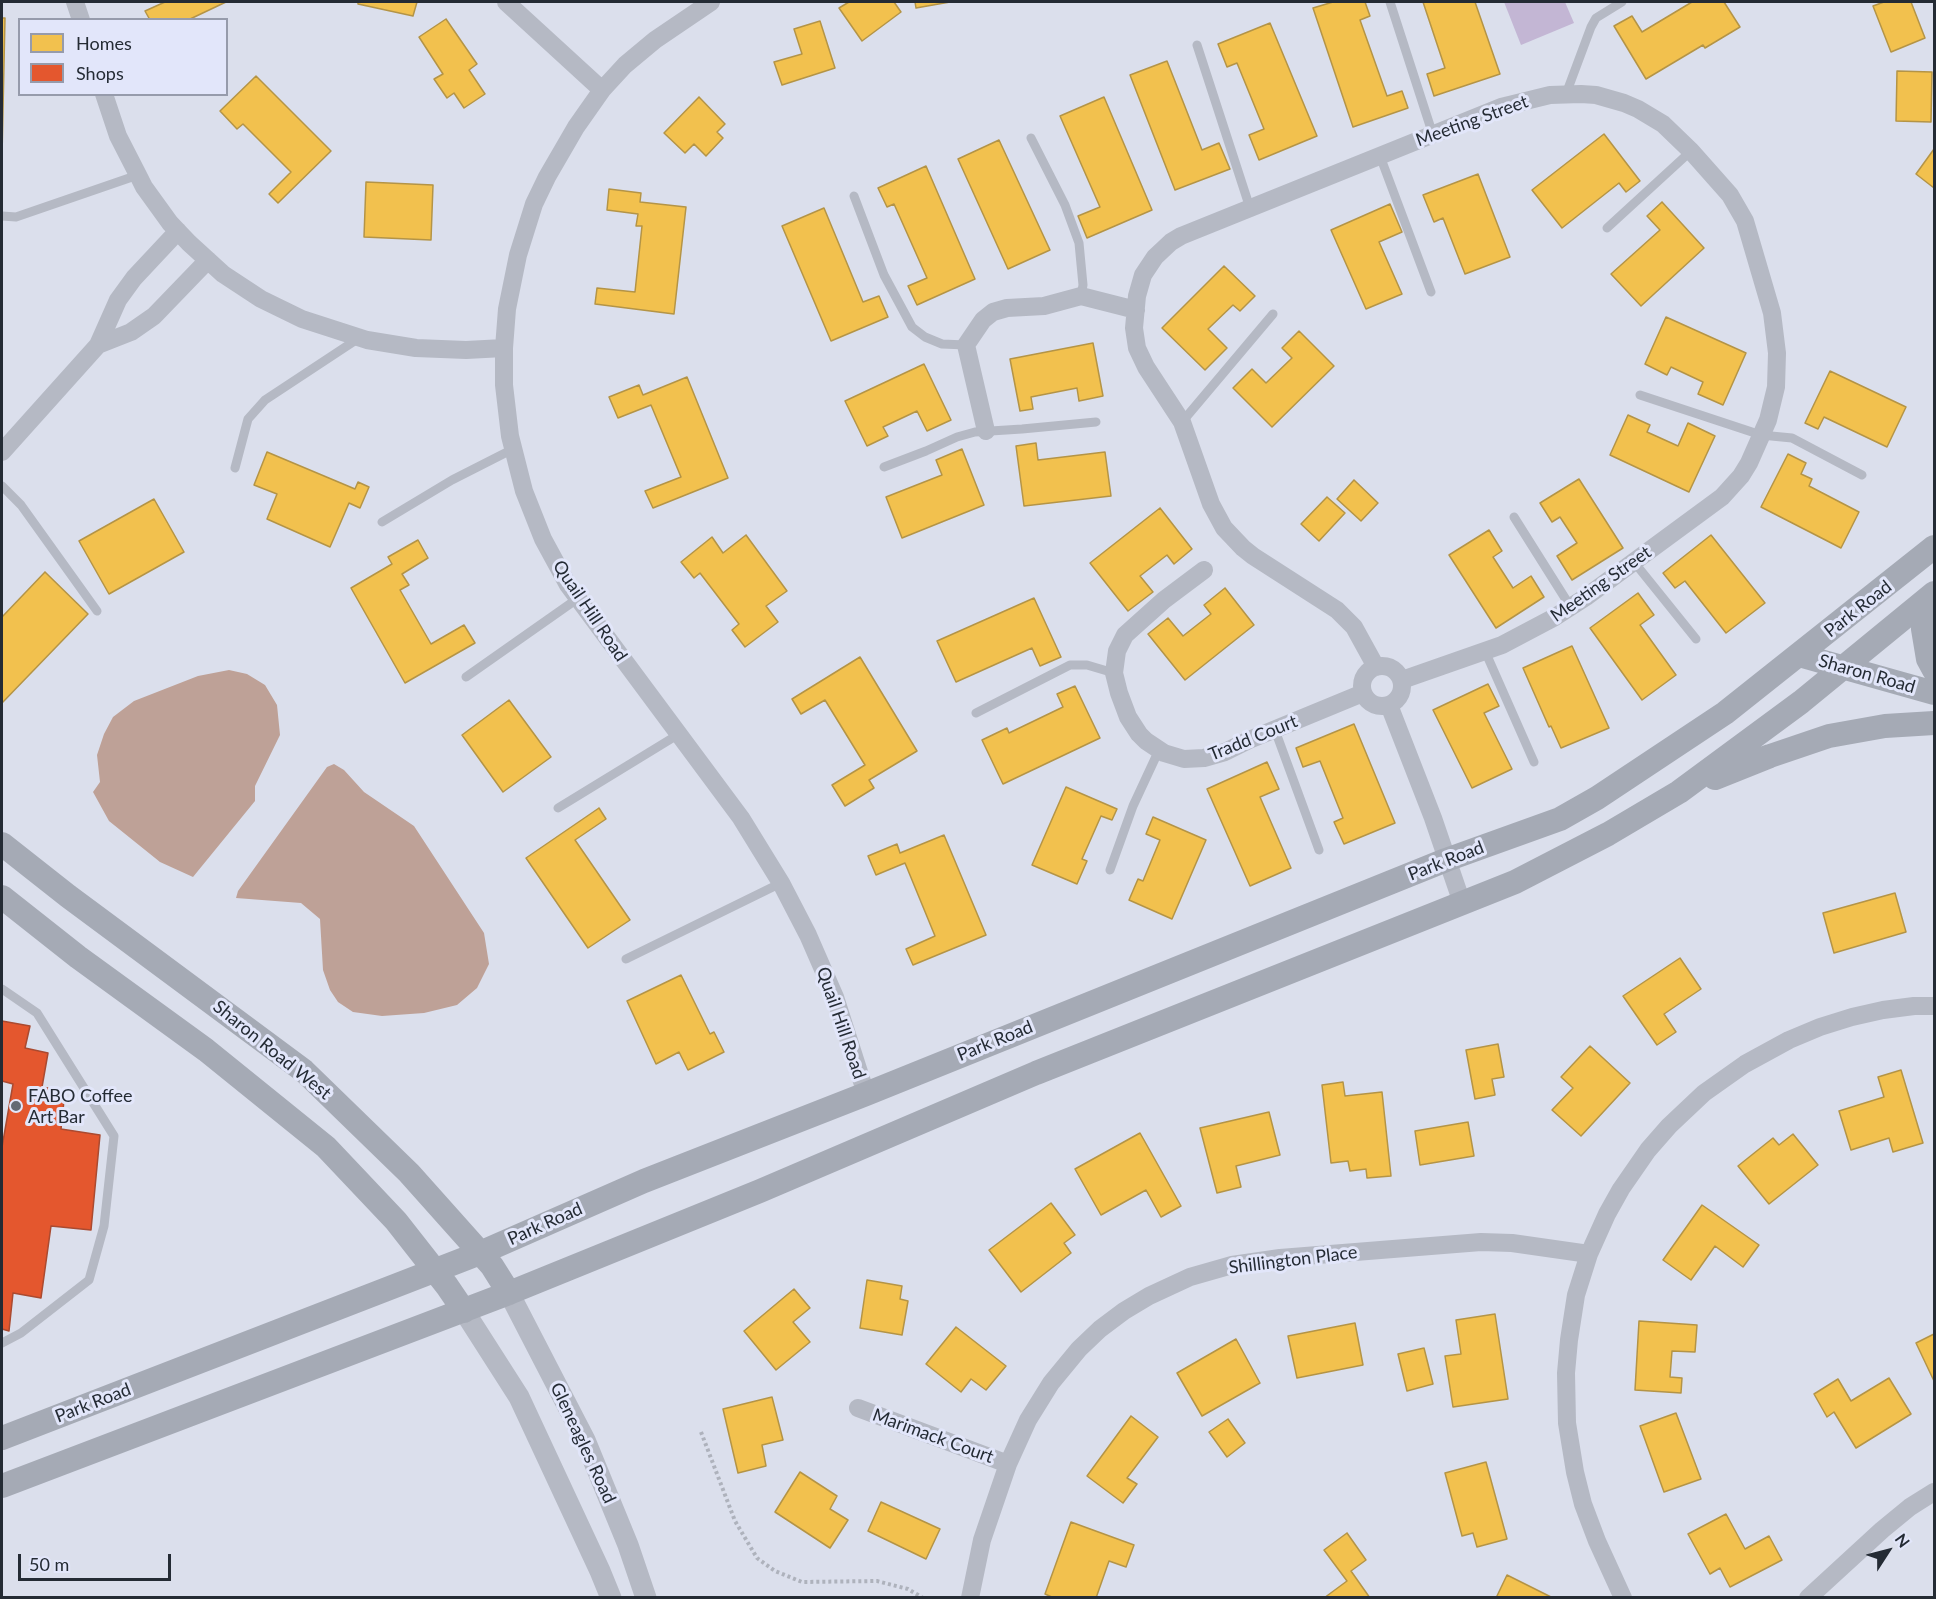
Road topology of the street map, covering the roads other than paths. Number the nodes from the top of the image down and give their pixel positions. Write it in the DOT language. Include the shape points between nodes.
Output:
graph roads {
  1 [pos="75,2"];
  2 [pos="506,2"];
  3 [pos="711,2"];
  4 [pos="1390,2"];
  5 [pos="1622,2"];
  6 [pos="80,18"];
  7 [pos="1197,45"];
  8 [pos="602,90"];
  9 [pos="1566,94"];
  10 [pos="105,96"];
  11 [pos="1433,135"];
  12 [pos="1031,138"];
  13 [pos="1691,151"];
  14 [pos="1380,156"];
  15 [pos="138,175"];
  16 [pos="854,196"];
  17 [pos="1250,208"];
  18 [pos="2,216"];
  19 [pos="1607,228"];
  20 [pos="178,231"];
  21 [pos="208,260"];
  22 [pos="1431,292"];
  23 [pos="1081,296"];
  24 [pos="1136,310"];
  25 [pos="1273,314"];
  26 [pos="359,338"];
  27 [pos="98,345"];
  28 [pos="966,345"];
  29 [pos="504,348"];
  30 [pos="1640,395"];
  31 [pos="1096,422"];
  32 [pos="1182,422"];
  33 [pos="986,431"];
  34 [pos="1761,435"];
  35 [pos="513,449"];
  36 [pos="2,452"];
  37 [pos="884,467"];
  38 [pos="235,468"];
  39 [pos="1862,475"];
  40 [pos="2,486"];
  41 [pos="1514,518"];
  42 [pos="381,522"];
  43 [pos="1935,547"];
  44 [pos="1634,562"];
  45 [pos="1204,570"];
  46 [pos="1934,594"];
  47 [pos="577,599"];
  48 [pos="1570,606"];
  49 [pos="97,611"];
  50 [pos="1696,639"];
  51 [pos="1485,651"];
  52 [pos="1799,655"];
  53 [pos="1376,667"];
  54 [pos="1845,668"];
  55 [pos="1935,670"];
  56 [pos="1114,673"];
  57 [pos="466,677"];
  58 [pos="1402,680"];
  59 [pos="1363,693"];
  60 [pos="1935,693"];
  61 [pos="1389,705"];
  62 [pos="976,713"];
  63 [pos="1935,723"];
  64 [pos="1275,730"];
  65 [pos="679,734"];
  66 [pos="1159,750"];
  67 [pos="1534,762"];
  68 [pos="1679,792"];
  69 [pos="558,808"];
  70 [pos="2,844"];
  71 [pos="1319,850"];
  72 [pos="1446,860"];
  73 [pos="1110,870"];
  74 [pos="781,883"];
  75 [pos="2,897"];
  76 [pos="1462,903"];
  77 [pos="626,959"];
  78 [pos="2,989"];
  79 [pos="1935,1006"];
  80 [pos="866,1094"];
  81 [pos="480,1253"];
  82 [pos="1589,1254"];
  83 [pos="435,1271"];
  84 [pos="509,1293"];
  85 [pos="464,1311"];
  86 [pos="2,1343"];
  87 [pos="858,1408"];
  88 [pos="2,1438"];
  89 [pos="1008,1464"];
  90 [pos="2,1486"];
  91 [pos="1935,1492"];
  92 [pos="611,1598"];
  93 [pos="646,1598"];
  94 [pos="970,1598"];
  95 [pos="1623,1598"];
  96 [pos="1808,1598"];
  1 -- 6 [label="street"];
  2 -- 8 [label="street"];
  3 -- 8 [label="street, Quail Hill Road" via="655,40"];
  4 -- 11 [label="lane"];
  5 -- 9 [label="lane" via="1596,18"];
  7 -- 17 [label="lane"];
  8 -- 29 [label="street, Quail Hill Road" via="576,127 534,204 518,255"];
  9 -- 11 [label="street, Meeting Street" via="1501,107"];
  9 -- 13 [label="street, Meeting Street" via="1596,95 1638,109 1663,124"];
  10 -- 15 [label="street" via="118,136"];
  11 -- 14 [label="street, Meeting Street"];
  12 -- 23 [label="lane" via="1065,205 1079,243"];
  13 -- 19 [label="lane"];
  13 -- 34 [label="street, Meeting Street" via="1730,195 1745,221 1772,313 1778,353 1776,387"];
  14 -- 17 [label="street, Meeting Street"];
  14 -- 22 [label="lane"];
  15 -- 18 [label="lane" via="16,217"];
  15 -- 20 [label="street"];
  16 -- 28 [label="lane" via="884,275 912,327 942,344"];
  17 -- 24 [label="street, Meeting Street" via="1181,236 1155,257 1143,276"];
  20 -- 21 [label="street"];
  20 -- 27 [label="street" via="123,292"];
  21 -- 26 [label="street" via="261,299 302,320"];
  21 -- 27 [label="street" via="154,316 131,332"];
  23 -- 24 [label="street"];
  23 -- 28 [label="street" via="1044,306 993,312"];
  24 -- 32 [label="street, Meeting Street" via="1137,348"];
  25 -- 32 [label="lane"];
  26 -- 29 [label="street" via="416,348"];
  26 -- 38 [label="lane" via="265,400 248,419"];
  27 -- 36 [label="street"];
  28 -- 33 [label="street"];
  29 -- 35 [label="street, Quail Hill Road" via="504,385"];
  30 -- 34 [label="lane"];
  31 -- 33 [label="lane"];
  32 -- 53 [label="street, Meeting Street" via="1211,504 1224,528 1253,556 1337,609 1354,627"];
  33 -- 37 [label="lane" via="957,437"];
  34 -- 39 [label="lane" via="1792,438"];
  34 -- 44 [label="street, Meeting Street" via="1745,470 1722,497"];
  35 -- 42 [label="lane"];
  35 -- 47 [label="street, Quail Hill Road" via="543,539"];
  40 -- 49 [label="lane" via="21,506"];
  41 -- 48 [label="lane"];
  43 -- 52 [label="main road, Park Road"];
  44 -- 48 [label="street, Meeting Street"];
  44 -- 50 [label="lane"];
  45 -- 56 [label="street" via="1125,635 1117,651"];
  46 -- 54 [label="main road, Park Road"];
  46 -- 55 [label="main road" via="1923,629 1928,658"];
  47 -- 57 [label="lane"];
  47 -- 65 [label="street, Quail Hill Road"];
  48 -- 51 [label="street, Meeting Street"];
  51 -- 58 [label="street, Meeting Street"];
  51 -- 67 [label="lane"];
  52 -- 54 [label="main road, Sharon Road"];
  52 -- 72 [label="main road, Park Road" via="1725,713 1597,798 1560,819"];
  53 -- 58 [label="street" via="1391,668"];
  53 -- 59 [label="street" via="1364,677"];
  54 -- 60 [label="main road, Sharon Road"];
  54 -- 68 [label="main road, Park Road"];
  56 -- 62 [label="lane" via="1087,665 1070,665"];
  56 -- 66 [label="street, Tradd Court" via="1128,717 1139,734"];
  58 -- 61 [label="street" via="1401,695"];
  59 -- 61 [label="street" via="1374,705"];
  59 -- 64 [label="street, Tradd Court"];
  61 -- 72 [label="street"];
  63 -- 68 [label="main road" via="1885,726 1829,736"];
  64 -- 66 [label="street, Tradd Court" via="1204,758 1184,759"];
  64 -- 71 [label="lane"];
  65 -- 69 [label="lane"];
  65 -- 74 [label="street, Quail Hill Road" via="741,818"];
  66 -- 73 [label="lane"];
  68 -- 76 [label="main road, Park Road" via="1569,855"];
  70 -- 81 [label="main road, Sharon Road West" via="304,1071 410,1173"];
  72 -- 76 [label="street"];
  72 -- 80 [label="main road, Park Road"];
  74 -- 77 [label="lane"];
  74 -- 80 [label="street, Quail Hill Road" via="835,997"];
  75 -- 83 [label="main road" via="206,1050 326,1147 396,1221"];
  76 -- 84 [label="main road, Park Road" via="1036,1073"];
  78 -- 86 [label="lane" via="37,1012 114,1137 104,1226 89,1280 21,1333"];
  79 -- 82 [label="street" via="1883,1010 1820,1027 1745,1064 1704,1093 1648,1149 1621,1189"];
  80 -- 81 [label="main road, Park Road" via="644,1181"];
  81 -- 83 [label="main road, Park Road"];
  81 -- 84 [label="main road, Sharon Road West"];
  82 -- 89 [label="street, Shillington Place" via="1481,1242 1280,1258 1232,1265 1190,1277 1124,1311 1079,1349 1028,1420"];
  82 -- 95 [label="street" via="1576,1295 1569,1340 1567,1423 1583,1504"];
  83 -- 85 [label="main road"];
  83 -- 88 [label="main road, Park Road"];
  84 -- 85 [label="main road, Park Road"];
  84 -- 93 [label="street, Gleneagles Road" via="585,1440"];
  85 -- 90 [label="main road, Park Road"];
  85 -- 92 [label="street" via="519,1396"];
  87 -- 89 [label="street, Marimack Court"];
  89 -- 94 [label="street, Shillington Place" via="982,1540"];
  91 -- 96 [label="street" via="1882,1530"];
}
